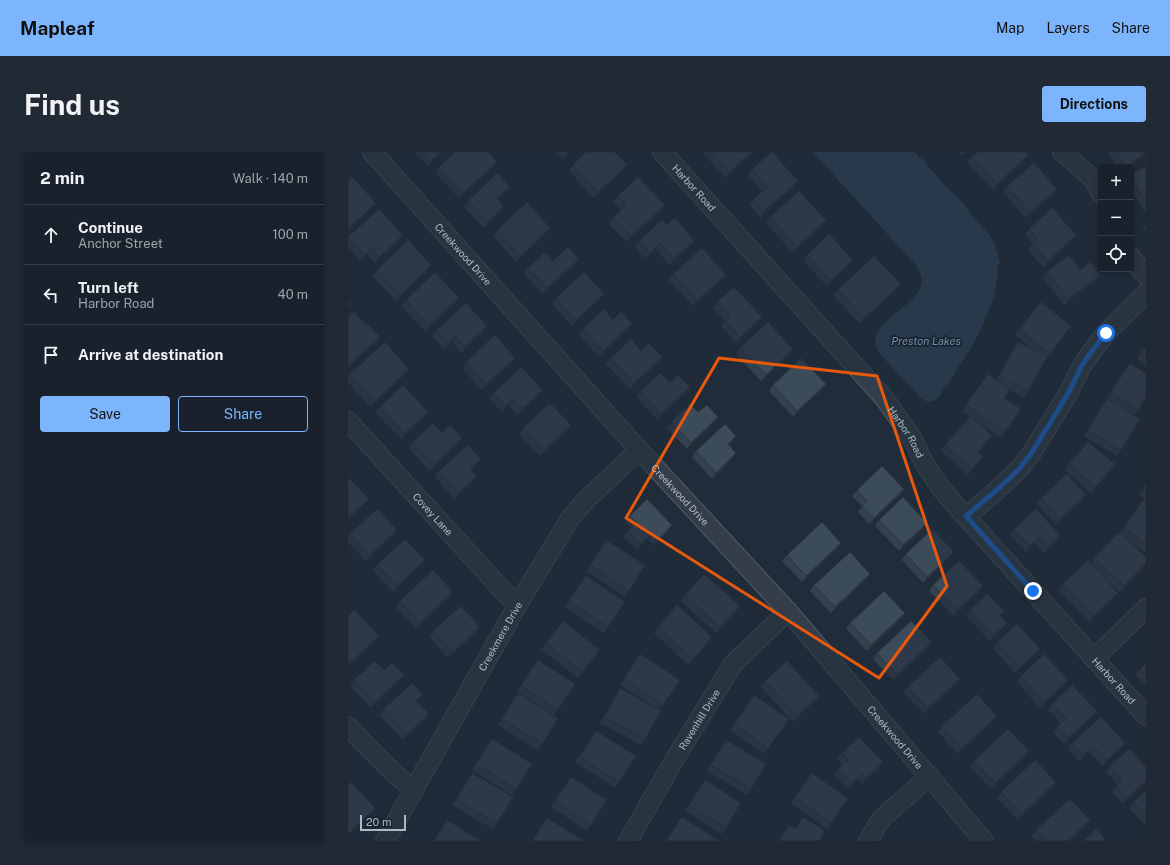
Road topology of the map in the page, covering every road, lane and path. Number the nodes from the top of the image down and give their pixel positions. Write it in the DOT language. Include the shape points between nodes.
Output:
graph roads {
  1 [pos="372,152"];
  2 [pos="662,152"];
  3 [pos="1062,152"];
  4 [pos="1098,189"];
  5 [pos="1134,261"];
  6 [pos="1146,276"];
  7 [pos="1146,293"];
  8 [pos="348,421"];
  9 [pos="639,450"];
  10 [pos="966,516"];
  11 [pos="517,606"];
  12 [pos="1146,608"];
  13 [pos="788,611"];
  14 [pos="1094,659"];
  15 [pos="1146,716"];
  16 [pos="348,726"];
  17 [pos="930,776"];
  18 [pos="413,790"];
  19 [pos="385,841"];
  20 [pos="628,841"];
  21 [pos="868,841"];
  22 [pos="984,841"];
  1 -- 9 [label="street, Creekwood Drive"];
  2 -- 10 [label="street, Harbor Road" via="884,398 912,438 940,487"];
  3 -- 4 [label="street" via="1093,180"];
  5 -- 6 [label="street"];
  7 -- 10 [label="street" via="1106,333 1092,351 1031,454 1019,469"];
  8 -- 11 [label="street, Covey Lane"];
  9 -- 11 [label="street, Creekmere Drive" via="571,517"];
  9 -- 13 [label="street, Creekwood Drive"];
  10 -- 14 [label="street, Harbor Road"];
  11 -- 18 [label="street, Creekmere Drive"];
  12 -- 14 [label="street"];
  13 -- 17 [label="street, Creekwood Drive"];
  13 -- 20 [label="street, Ravenhill Drive" via="733,664"];
  14 -- 15 [label="street, Harbor Road"];
  16 -- 18 [label="street"];
  17 -- 21 [label="street" via="881,819"];
  17 -- 22 [label="street, Creekwood Drive"];
  18 -- 19 [label="street, Creekmere Drive"];
}
